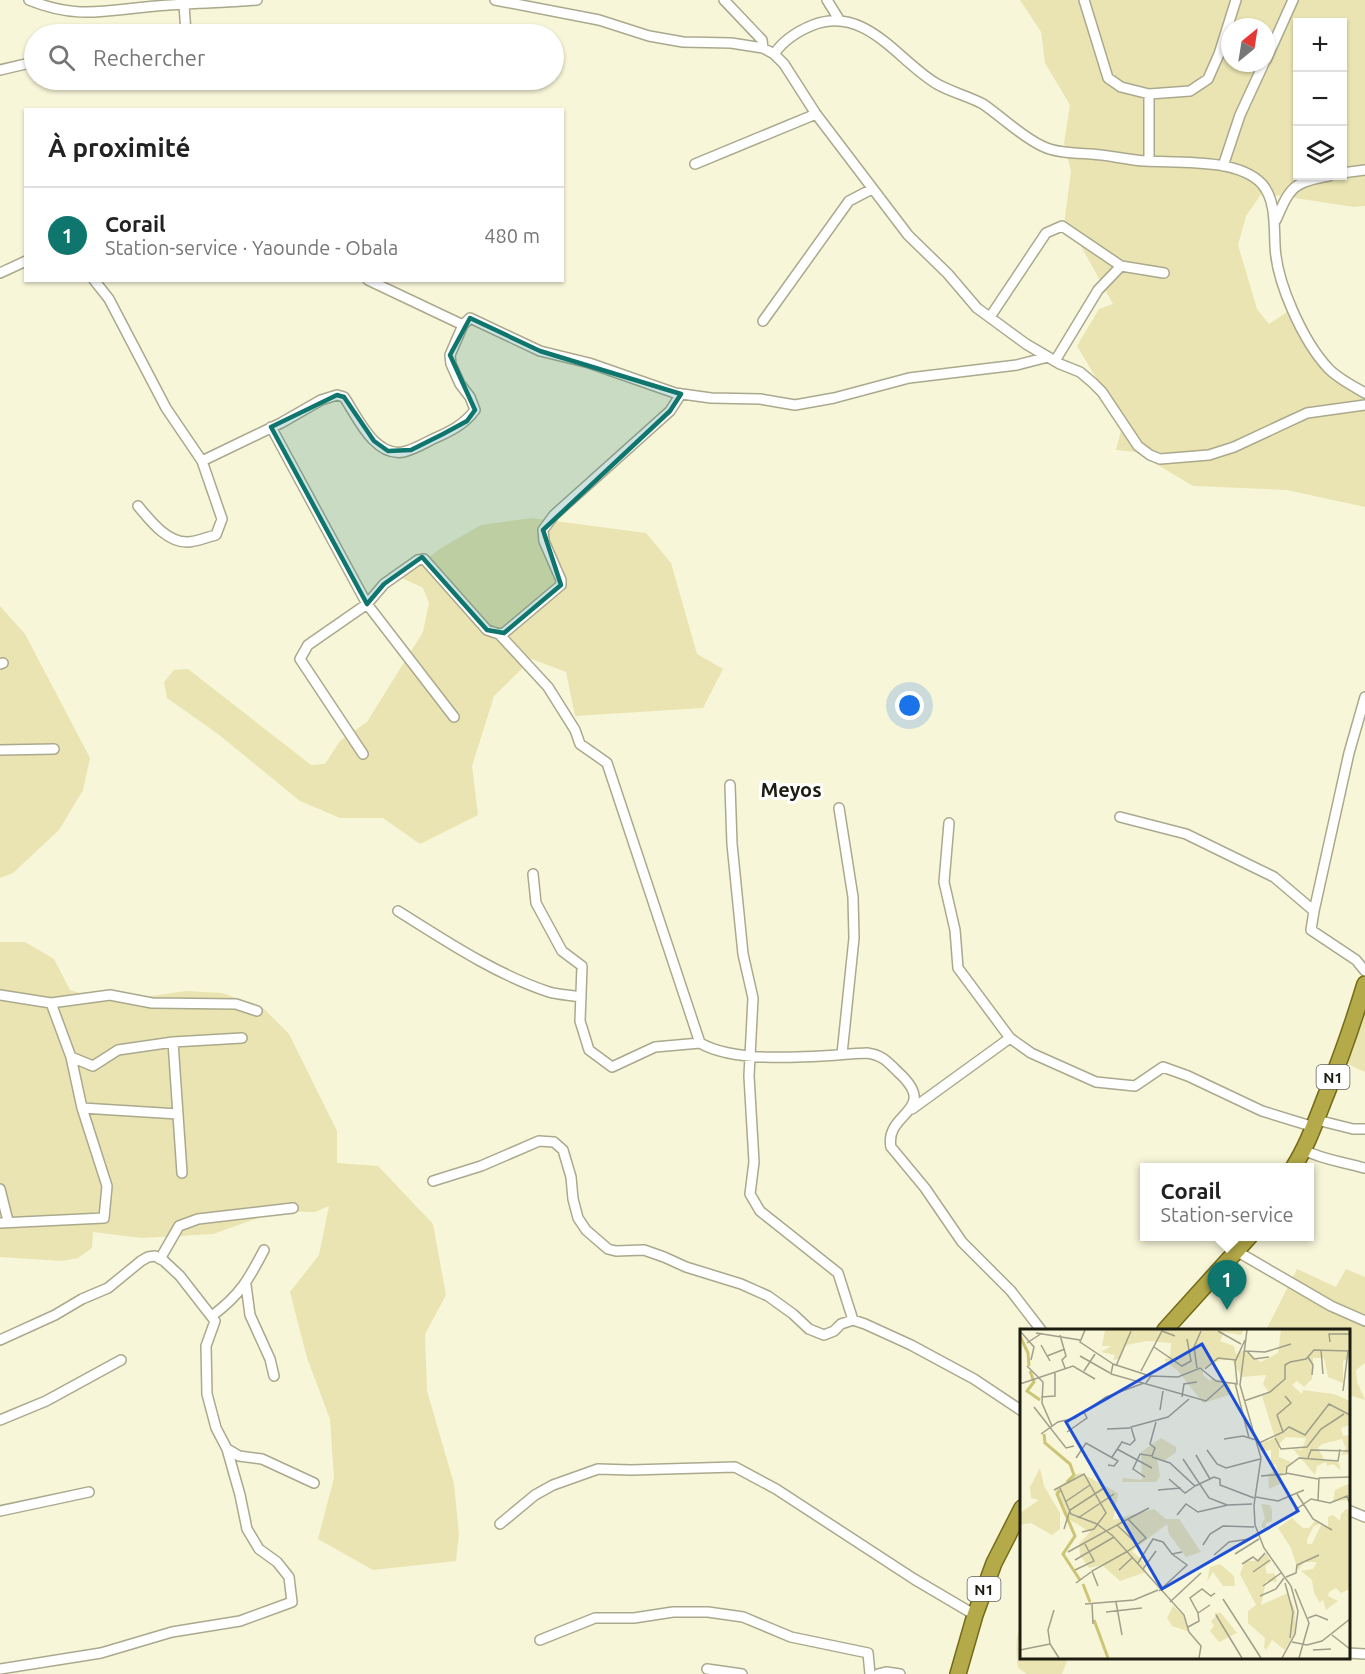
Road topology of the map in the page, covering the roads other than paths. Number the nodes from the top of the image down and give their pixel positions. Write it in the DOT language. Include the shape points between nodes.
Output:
graph roads {
  1 [pos="29,0"];
  2 [pos="257,0"];
  3 [pos="495,0"];
  4 [pos="724,0"];
  5 [pos="827,0"];
  6 [pos="1084,0"];
  7 [pos="1236,0"];
  8 [pos="1293,0"];
  9 [pos="184,4"];
  10 [pos="840,21"];
  11 [pos="185,24"];
  12 [pos="1275,39"];
  13 [pos="763,48"];
  14 [pos="774,54"];
  15 [pos="24,64"];
  16 [pos="0,70"];
  17 [pos="1260,72"];
  18 [pos="1149,94"];
  19 [pos="816,114"];
  20 [pos="1149,161"];
  21 [pos="695,164"];
  22 [pos="1223,166"];
  23 [pos="1365,170"];
  24 [pos="1347,172"];
  25 [pos="1308,180"];
  26 [pos="872,189"];
  27 [pos="1276,220"];
  28 [pos="24,262"];
  29 [pos="1121,266"];
  30 [pos="0,273"];
  31 [pos="1164,273"];
  32 [pos="96,282"];
  33 [pos="372,282"];
  34 [pos="990,317"];
  35 [pos="763,321"];
  36 [pos="463,325"];
  37 [pos="1052,359"];
  38 [pos="681,394"];
  39 [pos="1365,400"];
  40 [pos="271,427"];
  41 [pos="202,461"];
  42 [pos="138,506"];
  43 [pos="367,604"];
  44 [pos="499,634"];
  45 [pos="1365,697"];
  46 [pos="454,717"];
  47 [pos="54,749"];
  48 [pos="0,750"];
  49 [pos="363,754"];
  50 [pos="730,785"];
  51 [pos="839,808"];
  52 [pos="1120,817"];
  53 [pos="949,823"];
  54 [pos="533,874"];
  55 [pos="398,910"];
  56 [pos="1314,911"];
  57 [pos="1365,971"];
  58 [pos="1364,993"];
  59 [pos="0,994"];
  60 [pos="581,997"];
  61 [pos="51,1003"];
  62 [pos="257,1011"];
  63 [pos="242,1038"];
  64 [pos="1010,1038"];
  65 [pos="173,1042"];
  66 [pos="700,1042"];
  67 [pos="842,1054"];
  68 [pos="751,1056"];
  69 [pos="71,1057"];
  70 [pos="82,1108"];
  71 [pos="910,1111"];
  72 [pos="178,1114"];
  73 [pos="1316,1123"];
  74 [pos="1365,1129"];
  75 [pos="1304,1150"];
  76 [pos="1296,1163"];
  77 [pos="1364,1168"];
  78 [pos="182,1173"];
  79 [pos="433,1181"];
  80 [pos="0,1189"];
  81 [pos="293,1208"];
  82 [pos="4,1222"];
  83 [pos="1246,1241"];
  84 [pos="264,1250"];
  85 [pos="1238,1252"];
  86 [pos="160,1259"];
  87 [pos="246,1285"];
  88 [pos="213,1316"];
  89 [pos="853,1320"];
  90 [pos="1365,1321"];
  91 [pos="1040,1329"];
  92 [pos="1166,1329"];
  93 [pos="0,1340"];
  94 [pos="121,1360"];
  95 [pos="274,1376"];
  96 [pos="1020,1410"];
  97 [pos="0,1420"];
  98 [pos="227,1449"];
  99 [pos="314,1483"];
  100 [pos="89,1492"];
  101 [pos="1350,1510"];
  102 [pos="0,1511"];
  103 [pos="1020,1512"];
  104 [pos="1365,1517"];
  105 [pos="500,1524"];
  106 [pos="975,1615"];
  107 [pos="540,1640"];
  108 [pos="1350,1653"];
  109 [pos="1365,1654"];
  110 [pos="707,1669"];
  111 [pos="0,1670"];
  112 [pos="742,1674"];
  113 [pos="870,1674"];
  114 [pos="878,1674"];
  115 [pos="900,1674"];
  116 [pos="958,1674"];
  1 -- 9 [label="street" via="60,10 90,13"];
  2 -- 9 [label="street"];
  3 -- 13 [label="street" via="599,20 649,36"];
  4 -- 13 [label="street" via="762,40"];
  5 -- 10 [label="street"];
  6 -- 18 [label="street" via="1108,78 1121,87"];
  7 -- 18 [label="street" via="1208,79 1190,91"];
  8 -- 12 [label="street"];
  9 -- 11 [label="street"];
  10 -- 14 [label="street" via="802,29"];
  10 -- 20 [label="street" via="876,35 937,84 980,103 1043,147"];
  13 -- 14 [label="street"];
  14 -- 19 [label="street"];
  15 -- 16 [label="street"];
  17 -- 22 [label="street"];
  18 -- 20 [label="street"];
  19 -- 21 [label="street"];
  19 -- 26 [label="street"];
  20 -- 22 [label="street"];
  22 -- 27 [label="street" via="1251,174 1264,186"];
  23 -- 24 [label="street"];
  25 -- 27 [label="street" via="1288,193"];
  26 -- 34 [label="street" via="909,235"];
  26 -- 35 [label="street" via="849,201"];
  27 -- 39 [label="street" via="1278,272 1308,342 1329,370"];
  28 -- 30 [label="street"];
  29 -- 31 [label="street"];
  29 -- 34 [label="street" via="1062,226 1046,233"];
  29 -- 37 [label="street" via="1098,290"];
  32 -- 41 [label="street" via="109,299 166,408"];
  33 -- 36 [label="street"];
  34 -- 37 [label="street"];
  36 -- 38 [label="street" via="471,318 540,351"];
  36 -- 40 [label="street" via="450,355 455,374 474,410 467,421 444,434 411,450 388,451 374,441 344,397 337,395 321,399"];
  37 -- 38 [label="street" via="909,378 795,405"];
  37 -- 39 [label="street" via="1093,383 1138,446 1160,459 1209,455 1307,413"];
  38 -- 44 [label="street" via="670,411 554,515 543,530 544,541 561,585"];
  40 -- 41 [label="street"];
  40 -- 43 [label="street"];
  41 -- 42 [label="street" via="222,519 216,535 189,542 173,540"];
  43 -- 44 [label="street" via="384,584 424,559 487,630"];
  43 -- 46 [label="street"];
  43 -- 49 [label="street" via="308,645 300,659"];
  44 -- 66 [label="street" via="548,687 580,744 607,763"];
  45 -- 56 [label="street"];
  47 -- 48 [label="street"];
  50 -- 68 [label="street" via="743,954 753,998"];
  51 -- 67 [label="street" via="853,897 854,938"];
  52 -- 56 [label="street" via="1206,843 1274,877"];
  53 -- 64 [label="street" via="944,882 955,930 958,968"];
  54 -- 60 [label="street" via="536,903 562,951 582,966"];
  55 -- 60 [label="street" via="489,966 550,992"];
  56 -- 57 [label="street" via="1311,930 1356,960"];
  58 -- 73 [label="highway, N1"];
  59 -- 61 [label="street"];
  60 -- 66 [label="street" via="580,1021 589,1050 612,1067 655,1047"];
  61 -- 62 [label="street" via="110,995 152,1003 236,1004"];
  61 -- 69 [label="street"];
  63 -- 65 [label="street"];
  64 -- 71 [label="street"];
  64 -- 73 [label="street" via="1031,1053 1096,1082 1135,1086 1163,1067 1262,1111"];
  65 -- 69 [label="street" via="118,1050 93,1066"];
  65 -- 72 [label="street"];
  66 -- 68 [label="street" via="711,1049"];
  67 -- 68 [label="street"];
  67 -- 71 [label="street" via="879,1055 912,1086 915,1102"];
  68 -- 89 [label="street" via="754,1162 750,1194 760,1211 838,1273"];
  69 -- 70 [label="street"];
  70 -- 72 [label="street"];
  70 -- 82 [label="street" via="106,1186 104,1218"];
  71 -- 91 [label="street" via="896,1123 891,1147 962,1242 1011,1291"];
  72 -- 78 [label="street"];
  73 -- 74 [label="street"];
  73 -- 75 [label="highway, N1"];
  75 -- 76 [label="highway, N1"];
  75 -- 77 [label="street"];
  79 -- 89 [label="street" via="539,1141 554,1142 563,1150 578,1218 608,1249 644,1250 741,1284 768,1296 809,1329 824,1335"];
  80 -- 82 [label="street"];
  81 -- 86 [label="street" via="198,1219 179,1226"];
  83 -- 85 [label="highway"];
  84 -- 87 [label="street"];
  85 -- 90 [label="street" via="1331,1306"];
  85 -- 92 [label="highway"];
  86 -- 88 [label="street" via="180,1276"];
  86 -- 93 [label="street" via="148,1257 108,1288"];
  87 -- 88 [label="street"];
  87 -- 95 [label="street" via="250,1315"];
  88 -- 98 [label="street" via="216,1321 206,1346 207,1394 216,1428"];
  89 -- 96 [label="street" via="912,1345"];
  94 -- 97 [label="street" via="46,1401"];
  98 -- 99 [label="street" via="239,1456 262,1459"];
  98 -- 111 [label="street" via="247,1529 259,1548 289,1577 292,1602 240,1621 172,1632 102,1653"];
  100 -- 102 [label="street"];
  101 -- 104 [label="street"];
  103 -- 106 [label="highway, N1" via="994,1563"];
  105 -- 106 [label="street" via="535,1495 598,1468 735,1467"];
  106 -- 116 [label="highway, N1"];
  107 -- 113 [label="street" via="594,1618 708,1612 743,1617 791,1637 868,1653"];
  108 -- 109 [label="street"];
  110 -- 112 [label="street"];
  114 -- 115 [label="street"];
}
